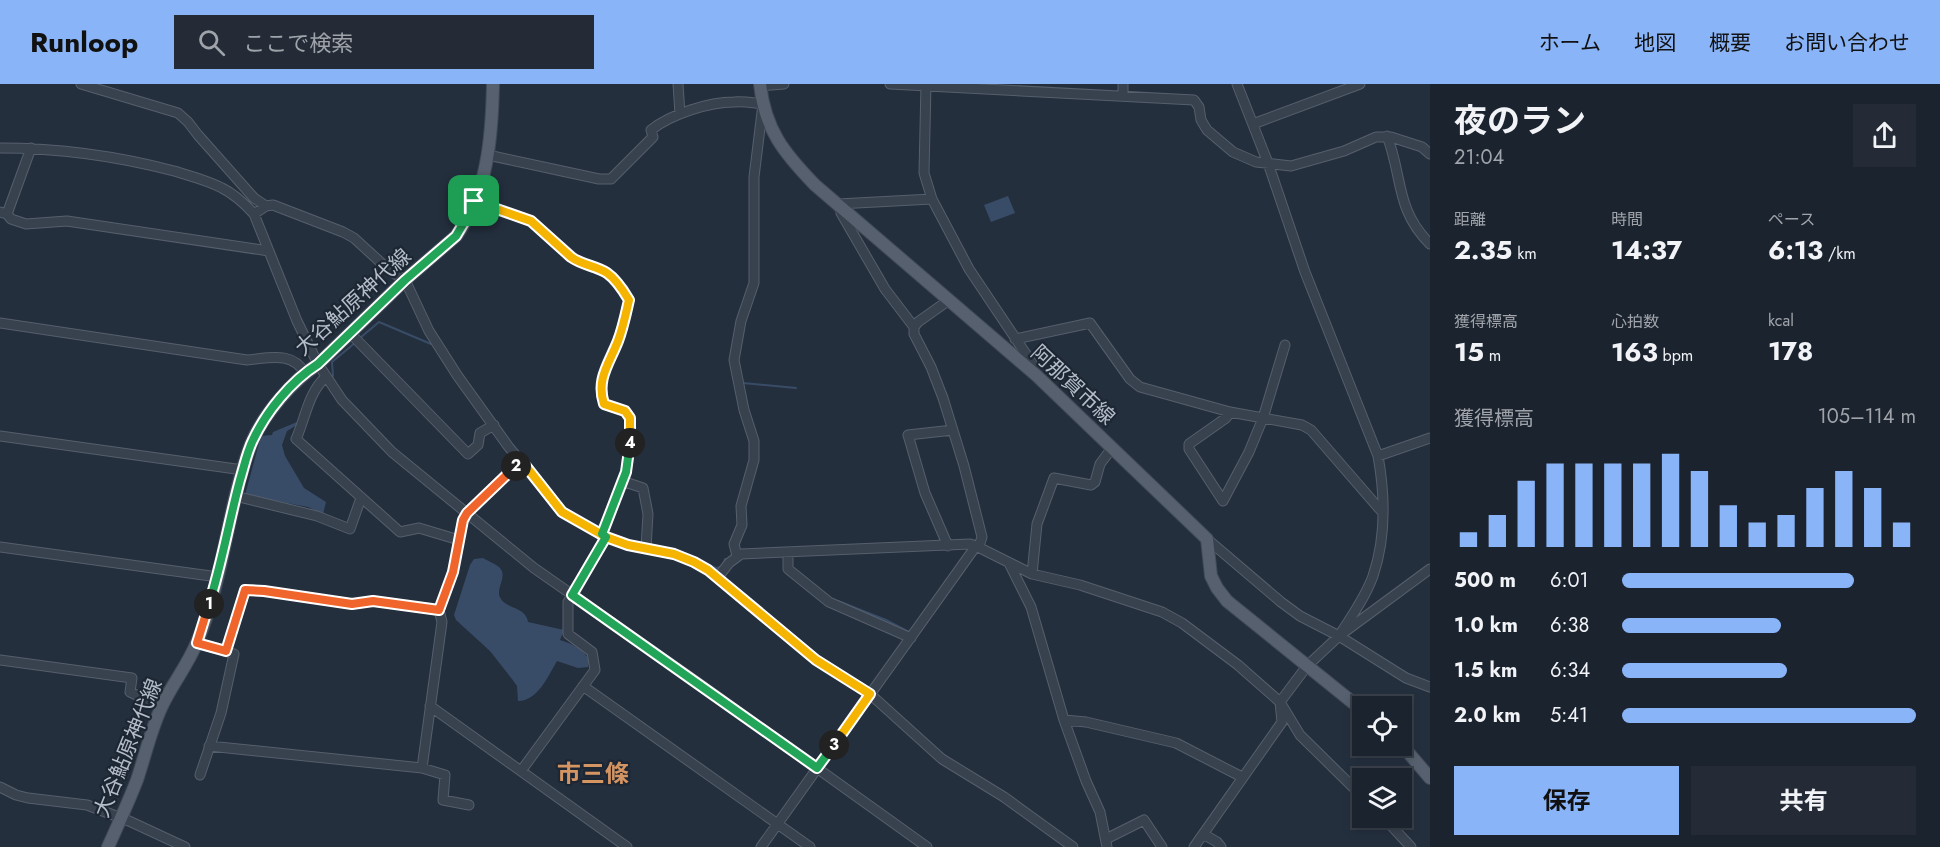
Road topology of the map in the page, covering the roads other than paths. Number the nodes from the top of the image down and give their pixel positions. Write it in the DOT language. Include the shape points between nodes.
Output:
graph roads {
  1 [pos="81,84"];
  2 [pos="493,84"];
  3 [pos="678,84"];
  4 [pos="784,84"];
  5 [pos="890,84"];
  6 [pos="1124,84"];
  7 [pos="1237,84"];
  8 [pos="1360,84"];
  9 [pos="760,85"];
  10 [pos="926,85"];
  11 [pos="1123,96"];
  12 [pos="763,104"];
  13 [pos="680,114"];
  14 [pos="1253,124"];
  15 [pos="1387,136"];
  16 [pos="0,148"];
  17 [pos="31,148"];
  18 [pos="488,154"];
  19 [pos="1430,154"];
  20 [pos="1268,163"];
  21 [pos="932,199"];
  22 [pos="474,201"];
  23 [pos="266,206"];
  24 [pos="840,206"];
  25 [pos="4,213"];
  26 [pos="254,214"];
  27 [pos="1430,244"];
  28 [pos="269,251"];
  29 [pos="405,280"];
  30 [pos="949,300"];
  31 [pos="0,323"];
  32 [pos="914,327"];
  33 [pos="350,333"];
  34 [pos="1016,339"];
  35 [pos="1285,345"];
  36 [pos="318,364"];
  37 [pos="305,373"];
  38 [pos="1036,375"];
  39 [pos="326,377"];
  40 [pos="1230,412"];
  41 [pos="1263,418"];
  42 [pos="494,425"];
  43 [pos="953,430"];
  44 [pos="0,436"];
  45 [pos="1430,438"];
  46 [pos="1112,448"];
  47 [pos="1378,456"];
  48 [pos="521,460"];
  49 [pos="243,470"];
  50 [pos="622,482"];
  51 [pos="236,496"];
  52 [pos="361,498"];
  53 [pos="467,513"];
  54 [pos="1383,513"];
  55 [pos="604,536"];
  56 [pos="1208,539"];
  57 [pos="459,540"];
  58 [pos="948,546"];
  59 [pos="976,546"];
  60 [pos="0,547"];
  61 [pos="646,548"];
  62 [pos="789,553"];
  63 [pos="737,556"];
  64 [pos="1009,563"];
  65 [pos="1430,569"];
  66 [pos="1032,574"];
  67 [pos="218,577"];
  68 [pos="718,577"];
  69 [pos="572,595"];
  70 [pos="439,610"];
  71 [pos="1339,636"];
  72 [pos="911,638"];
  73 [pos="197,643"];
  74 [pos="226,651"];
  75 [pos="0,660"];
  76 [pos="1307,666"];
  77 [pos="583,686"];
  78 [pos="1430,687"];
  79 [pos="870,694"];
  80 [pos="1280,702"];
  81 [pos="1352,703"];
  82 [pos="430,706"];
  83 [pos="161,707"];
  84 [pos="1064,720"];
  85 [pos="209,746"];
  86 [pos="1411,756"];
  87 [pos="422,768"];
  88 [pos="817,768"];
  89 [pos="521,771"];
  90 [pos="200,775"];
  91 [pos="1242,777"];
  92 [pos="1430,778"];
  93 [pos="1352,786"];
  94 [pos="0,787"];
  95 [pos="469,805"];
  96 [pos="120,818"];
  97 [pos="778,824"];
  98 [pos="1393,828"];
  99 [pos="1203,834"];
  100 [pos="1106,843"];
  101 [pos="108,847"];
  102 [pos="185,847"];
  103 [pos="627,847"];
  104 [pos="761,847"];
  105 [pos="810,847"];
  106 [pos="927,847"];
  107 [pos="1073,847"];
  108 [pos="1162,847"];
  109 [pos="1194,847"];
  110 [pos="1221,847"];
  111 [pos="1411,847"];
  1 -- 23 [label="street" via="178,113 254,198"];
  2 -- 18 [label="main road, 大谷鮎原神代線"];
  3 -- 13 [label="street"];
  4 -- 9 [label="street"];
  5 -- 10 [label="street"];
  6 -- 11 [label="street"];
  7 -- 14 [label="street"];
  8 -- 14 [label="street"];
  9 -- 12 [label="main road, 阿那賀市線"];
  10 -- 11 [label="street"];
  10 -- 21 [label="street" via="924,173"];
  11 -- 20 [label="street" via="1194,100 1207,130 1233,152"];
  12 -- 13 [label="street" via="723,103"];
  12 -- 24 [label="main road, 阿那賀市線" via="781,147"];
  12 -- 63 [label="street" via="754,177 754,283 741,321 734,360 754,441 754,460 734,544"];
  13 -- 18 [label="street" via="651,130 653,137 611,179"];
  14 -- 20 [label="street"];
  15 -- 19 [label="street" via="1422,147"];
  15 -- 20 [label="street" via="1291,166"];
  15 -- 27 [label="street" via="1407,214"];
  16 -- 17 [label="street"];
  17 -- 25 [label="street"];
  17 -- 26 [label="street" via="106,156 195,177 223,188"];
  18 -- 22 [label="main road, 大谷鮎原神代線"];
  20 -- 47 [label="street" via="1305,272"];
  21 -- 24 [label="street"];
  21 -- 34 [label="street" via="969,269"];
  22 -- 29 [label="main road, 大谷鮎原神代線" via="456,236"];
  22 -- 50 [label="street" via="531,221 577,261 606,273 629,300 600,392 604,404 625,411 630,418"];
  23 -- 26 [label="street"];
  23 -- 29 [label="street" via="273,205 343,232"];
  24 -- 30 [label="main road, 阿那賀市線"];
  24 -- 32 [label="street" via="885,289"];
  25 -- 28 [label="street" via="26,224 67,221"];
  26 -- 28 [label="street"];
  28 -- 36 [label="street"];
  29 -- 33 [label="main road, 大谷鮎原神代線"];
  29 -- 42 [label="street" via="435,342"];
  30 -- 32 [label="street"];
  30 -- 38 [label="main road, 阿那賀市線"];
  31 -- 37 [label="street" via="247,360 285,357 299,363"];
  32 -- 43 [label="street"];
  33 -- 36 [label="main road, 大谷鮎原神代線"];
  33 -- 42 [label="street" via="468,454 478,445 480,433"];
  34 -- 38 [label="street"];
  34 -- 40 [label="street" via="1090,323 1140,387"];
  35 -- 41 [label="street"];
  36 -- 37 [label="main road, 大谷鮎原神代線"];
  36 -- 39 [label="street"];
  37 -- 49 [label="main road, 大谷鮎原神代線" via="259,428"];
  38 -- 46 [label="main road, 阿那賀市線"];
  39 -- 52 [label="street" via="320,382 296,440"];
  39 -- 53 [label="street" via="342,400 392,452"];
  40 -- 41 [label="street"];
  40 -- 41 [label="street" via="1189,444 1223,501"];
  41 -- 54 [label="street" via="1311,430"];
  42 -- 48 [label="street"];
  43 -- 58 [label="street" via="908,435 925,493"];
  43 -- 59 [label="street" via="982,537"];
  44 -- 49 [label="street"];
  45 -- 47 [label="street"];
  46 -- 56 [label="main road, 阿那賀市線"];
  46 -- 66 [label="street" via="1090,485 1054,478 1037,524"];
  47 -- 54 [label="street"];
  48 -- 53 [label="street"];
  48 -- 55 [label="street" via="562,512"];
  49 -- 51 [label="main road, 大谷鮎原神代線"];
  50 -- 55 [label="street"];
  50 -- 61 [label="street" via="643,488 648,514"];
  51 -- 52 [label="street" via="317,516 350,529"];
  51 -- 67 [label="main road, 大谷鮎原神代線"];
  52 -- 57 [label="street" via="400,532 419,528"];
  53 -- 57 [label="street"];
  53 -- 69 [label="street"];
  54 -- 71 [label="street" via="1373,576"];
  55 -- 61 [label="street"];
  55 -- 69 [label="street"];
  56 -- 71 [label="street" via="1281,602"];
  56 -- 76 [label="main road" via="1211,576 1222,595"];
  57 -- 70 [label="street" via="453,572"];
  58 -- 59 [label="street"];
  58 -- 62 [label="street"];
  59 -- 64 [label="street"];
  59 -- 72 [label="street"];
  60 -- 67 [label="street"];
  61 -- 68 [label="street" via="694,562"];
  62 -- 63 [label="street"];
  62 -- 72 [label="street" via="789,569 829,602"];
  63 -- 68 [label="street"];
  64 -- 66 [label="street"];
  64 -- 84 [label="street" via="1031,607"];
  65 -- 71 [label="street"];
  66 -- 80 [label="street" via="1080,585 1172,617 1238,665"];
  67 -- 73 [label="main road, 大谷鮎原神代線"];
  68 -- 79 [label="street" via="816,660"];
  69 -- 77 [label="street" via="568,602 568,634 592,652 595,670"];
  69 -- 88 [label="street"];
  70 -- 74 [label="street" via="245,590"];
  70 -- 82 [label="street" via="442,622"];
  71 -- 76 [label="street"];
  71 -- 78 [label="street" via="1406,678"];
  72 -- 79 [label="street"];
  73 -- 74 [label="street"];
  73 -- 83 [label="main road, 大谷鮎原神代線"];
  74 -- 85 [label="street" via="234,654"];
  75 -- 83 [label="street" via="132,678 130,692"];
  76 -- 80 [label="street"];
  76 -- 81 [label="main road"];
  77 -- 89 [label="street"];
  77 -- 97 [label="street"];
  79 -- 88 [label="street"];
  79 -- 107 [label="street" via="942,759 1004,797"];
  80 -- 91 [label="street" via="1282,722"];
  80 -- 93 [label="street" via="1300,735"];
  82 -- 87 [label="street"];
  82 -- 89 [label="street"];
  83 -- 96 [label="main road, 大谷鮎原神代線"];
  84 -- 91 [label="street" via="1176,743"];
  84 -- 100 [label="street" via="1100,812"];
  85 -- 87 [label="street"];
  85 -- 90 [label="street"];
  86 -- 92 [label="main road"];
  87 -- 95 [label="street" via="445,775 443,800"];
  88 -- 97 [label="street"];
  88 -- 106 [label="street"];
  89 -- 103 [label="street"];
  91 -- 99 [label="street"];
  94 -- 96 [label="street" via="28,798 77,802"];
  96 -- 101 [label="main road, 大谷鮎原神代線"];
  96 -- 102 [label="street"];
  97 -- 104 [label="street"];
  97 -- 105 [label="street"];
  98 -- 111 [label="street"];
  99 -- 109 [label="street"];
  99 -- 110 [label="street"];
  100 -- 108 [label="street" via="1144,820"];
}
